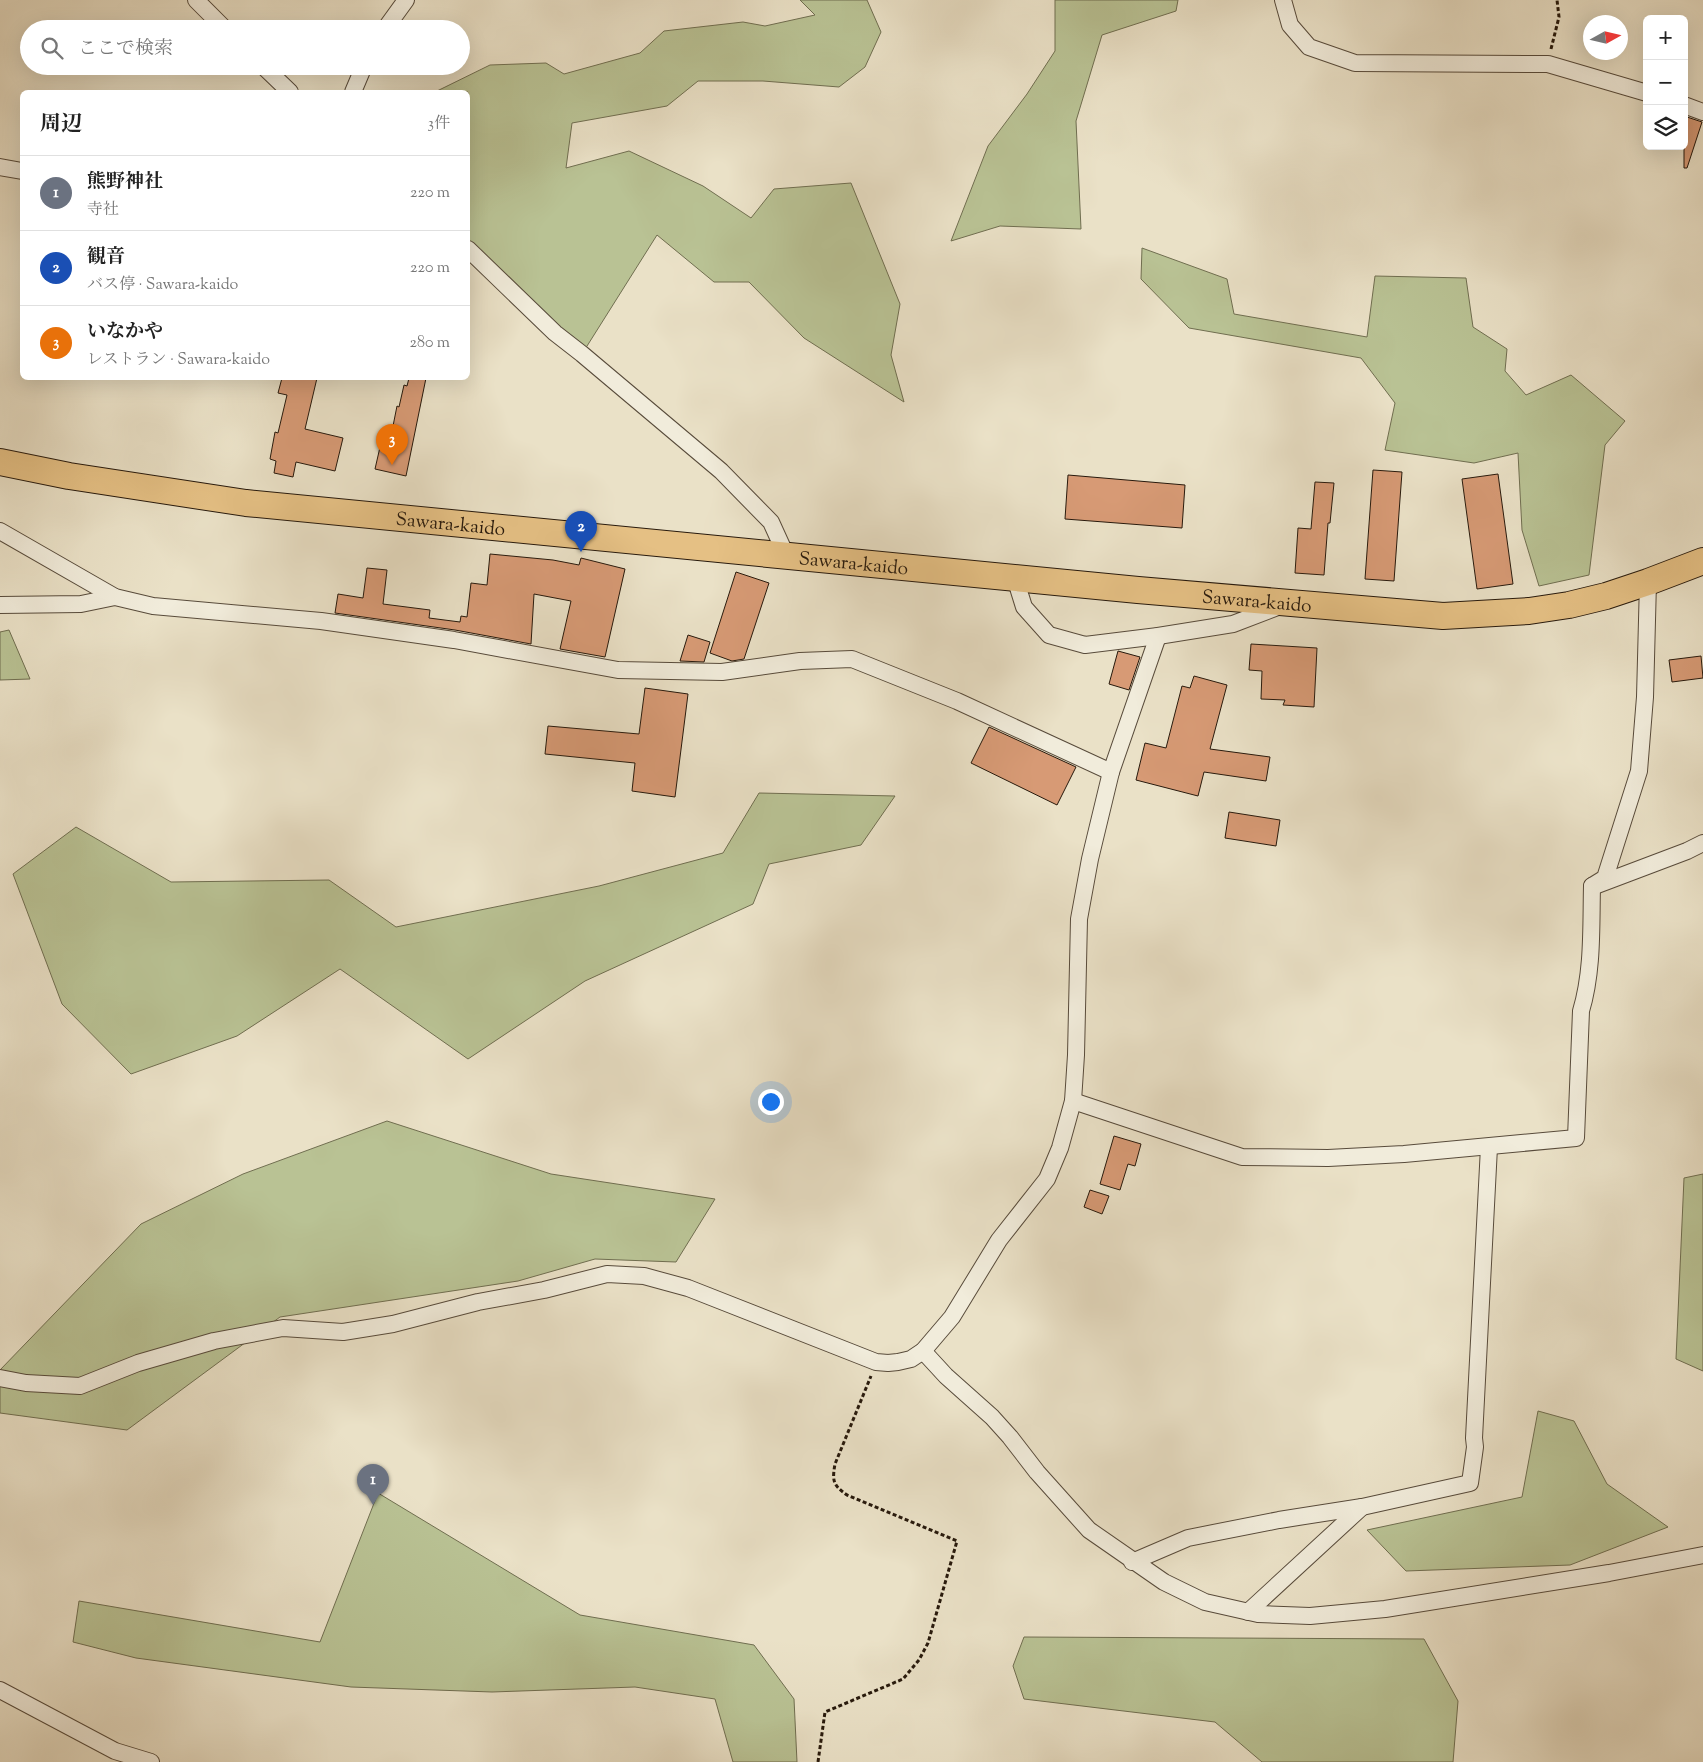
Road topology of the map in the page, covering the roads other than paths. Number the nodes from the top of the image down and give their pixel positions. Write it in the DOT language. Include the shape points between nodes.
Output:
graph roads {
  1 [pos="196,0"];
  2 [pos="406,0"];
  3 [pos="1283,0"];
  4 [pos="216,20"];
  5 [pos="392,20"];
  6 [pos="272,75"];
  7 [pos="360,75"];
  8 [pos="288,90"];
  9 [pos="354,90"];
  10 [pos="1643,92"];
  11 [pos="1688,106"];
  12 [pos="1703,112"];
  13 [pos="0,167"];
  14 [pos="20,171"];
  15 [pos="470,251"];
  16 [pos="0,462"];
  17 [pos="0,531"];
  18 [pos="786,555"];
  19 [pos="1703,561"];
  20 [pos="1014,578"];
  21 [pos="1648,582"];
  22 [pos="115,597"];
  23 [pos="1289,603"];
  24 [pos="0,605"];
  25 [pos="1158,636"];
  26 [pos="1111,772"];
  27 [pos="1703,843"];
  28 [pos="1592,886"];
  29 [pos="1073,1101"];
  30 [pos="1489,1147"];
  31 [pos="923,1351"];
  32 [pos="0,1378"];
  33 [pos="1362,1507"];
  34 [pos="1703,1555"];
  35 [pos="1132,1562"];
  36 [pos="1248,1612"];
  37 [pos="0,1690"];
  38 [pos="151,1762"];
  1 -- 4 [label="street"];
  2 -- 5 [label="street"];
  3 -- 10 [label="street" via="1290,26 1309,47 1355,63 1548,64"];
  6 -- 8 [label="street"];
  7 -- 9 [label="street"];
  11 -- 12 [label="street"];
  13 -- 14 [label="street"];
  15 -- 18 [label="street" via="555,333 721,472 771,522"];
  16 -- 18 [label="highway, Sawara-kaido" via="246,503"];
  17 -- 22 [label="street"];
  18 -- 20 [label="highway, Sawara-kaido"];
  19 -- 21 [label="highway, Sawara-kaido"];
  20 -- 23 [label="highway, Sawara-kaido"];
  20 -- 25 [label="street" via="1024,607 1049,635 1085,646"];
  21 -- 23 [label="highway, Sawara-kaido" via="1606,596 1529,611 1443,616"];
  21 -- 28 [label="street" via="1639,771 1605,878"];
  22 -- 24 [label="street" via="81,604"];
  22 -- 26 [label="street" via="154,606 321,621 444,638 618,670 722,672 800,661 852,659 957,701"];
  23 -- 25 [label="street" via="1233,624"];
  25 -- 26 [label="street"];
  26 -- 29 [label="street" via="1079,920"];
  27 -- 28 [label="street"];
  28 -- 30 [label="street" via="1590,962 1581,1011 1576,1138"];
  29 -- 30 [label="street" via="1242,1157 1328,1158"];
  29 -- 31 [label="street" via="1060,1148 1047,1179 999,1240 952,1317"];
  30 -- 33 [label="street" via="1475,1447 1470,1483"];
  31 -- 32 [label="street" via="911,1359 876,1362 688,1288 644,1276 607,1274 393,1324 344,1332 283,1328 214,1341 138,1363 80,1386"];
  31 -- 35 [label="street" via="992,1417 1089,1530"];
  33 -- 35 [label="street" via="1188,1538"];
  33 -- 36 [label="street"];
  34 -- 36 [label="street" via="1385,1609 1310,1616"];
  35 -- 36 [label="street" via="1205,1602"];
  37 -- 38 [label="street" via="115,1751"];
}
